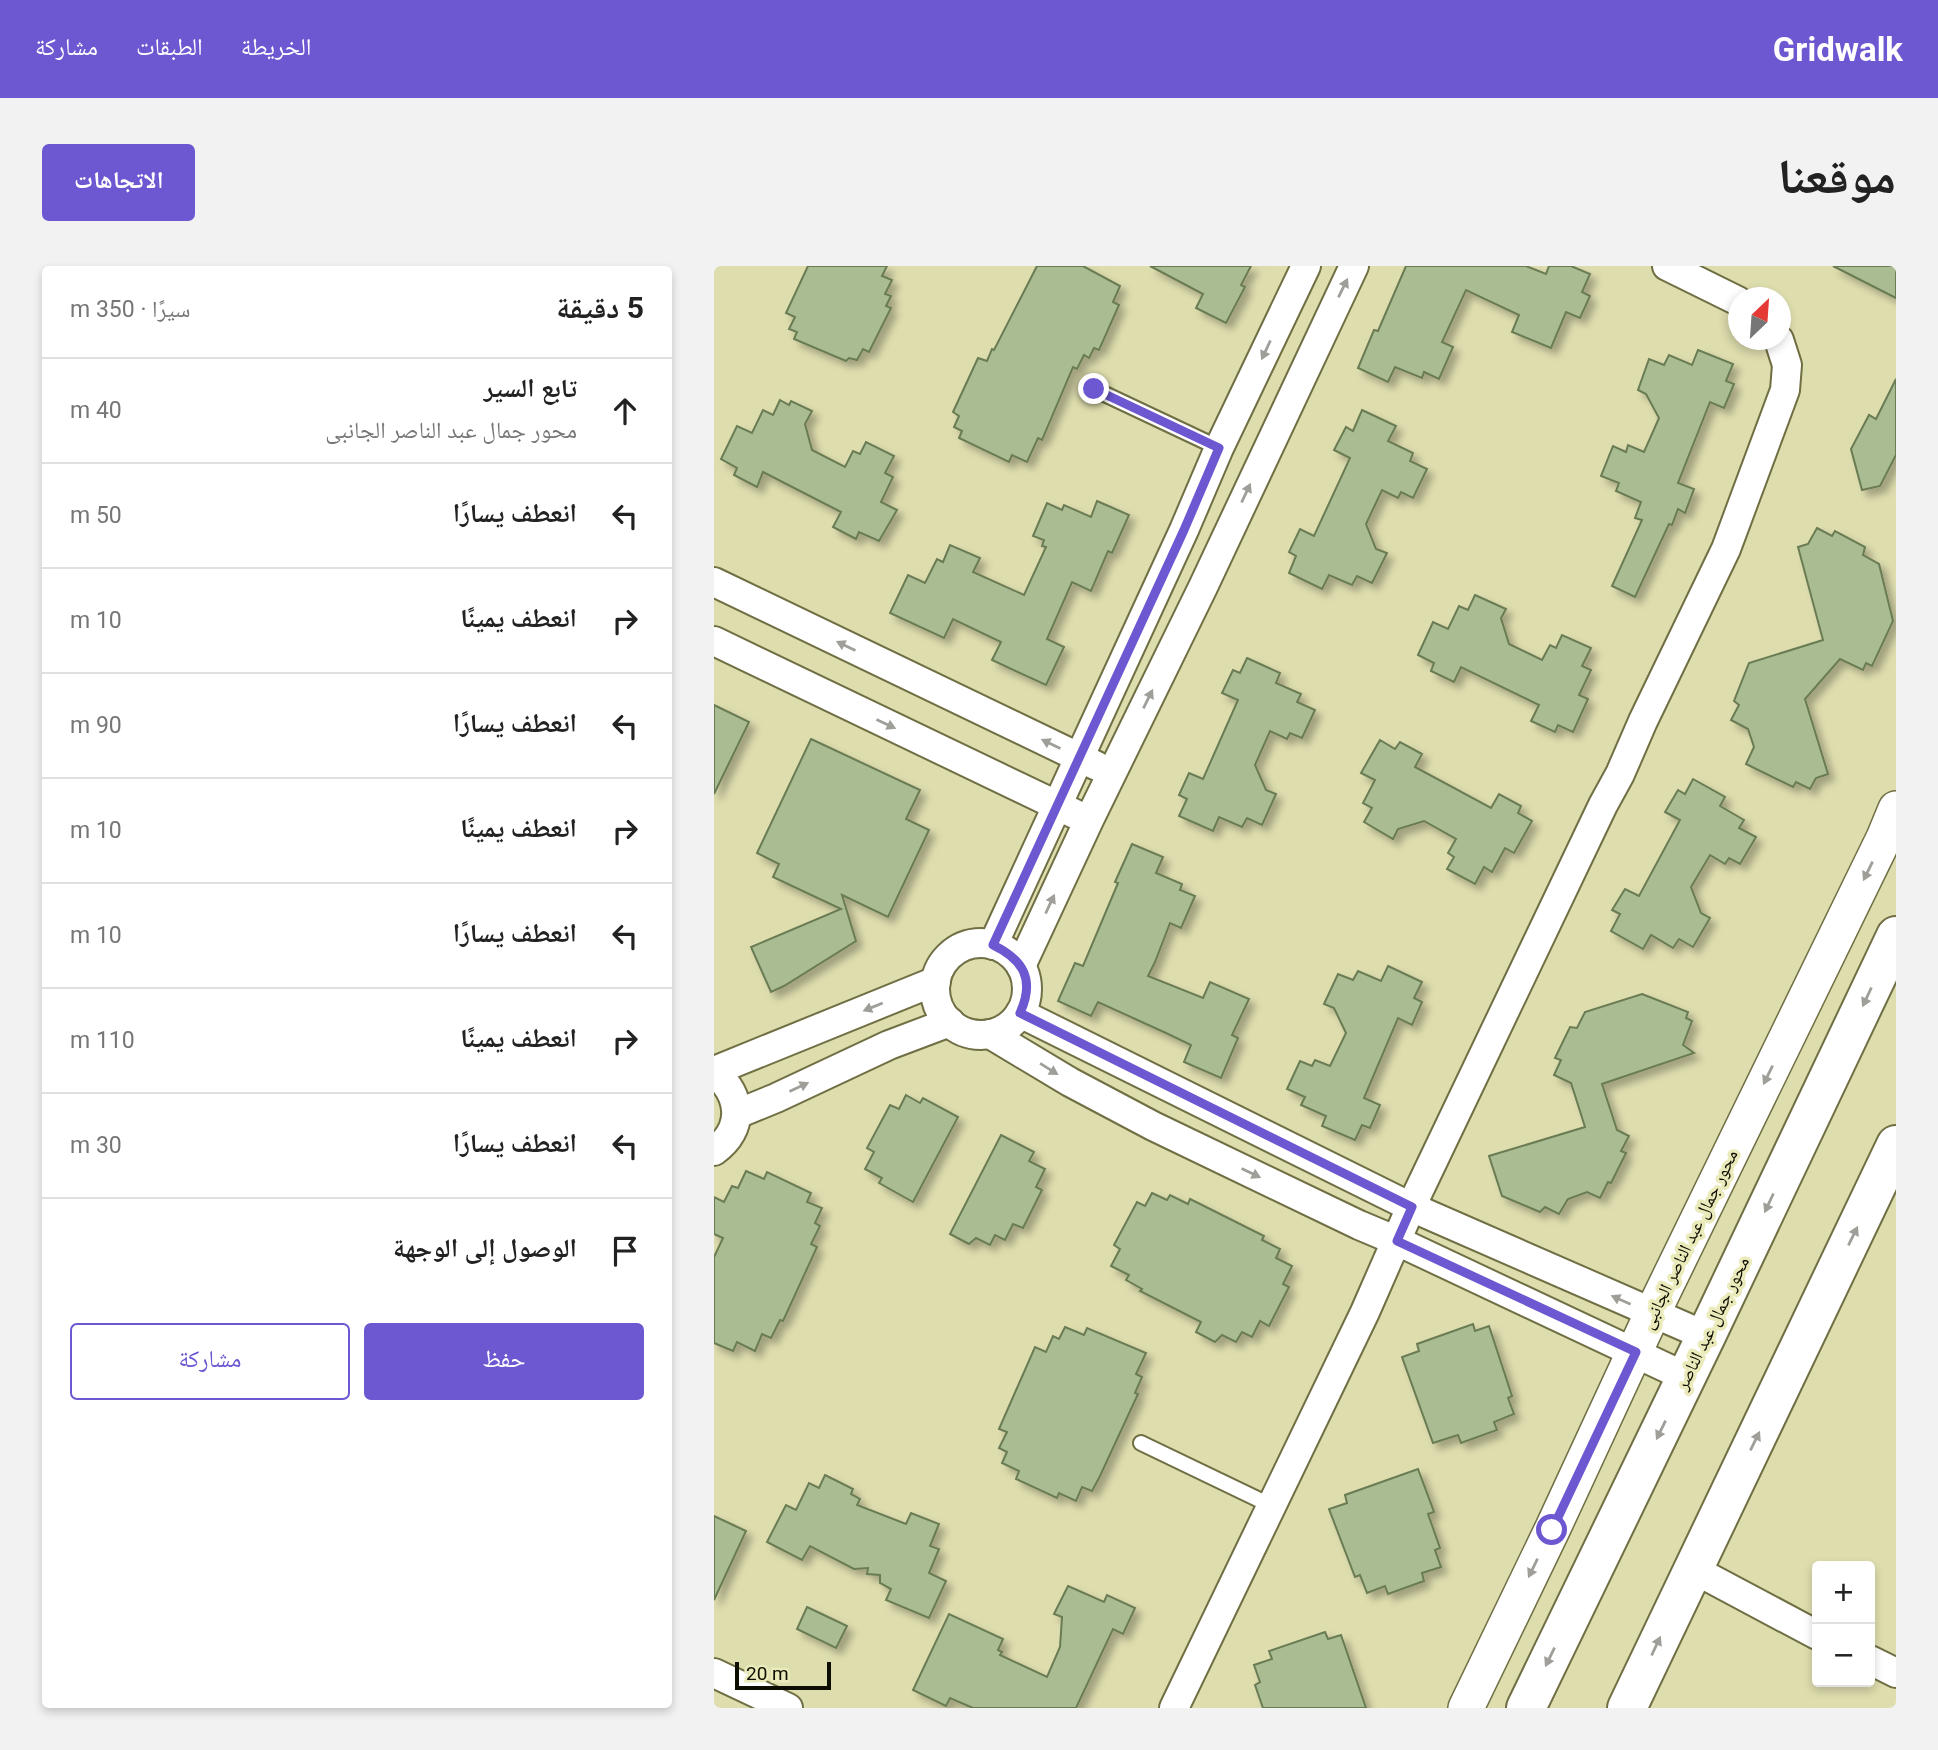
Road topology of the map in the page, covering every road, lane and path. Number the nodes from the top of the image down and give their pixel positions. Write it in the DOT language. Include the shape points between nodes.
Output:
graph roads {
  1 [pos="1306,266"];
  2 [pos="1354,266"];
  3 [pos="1667,266"];
  4 [pos="1728,296"];
  5 [pos="1782,350"];
  6 [pos="1094,389"];
  7 [pos="1219,448"];
  8 [pos="714,582"];
  9 [pos="714,642"];
  10 [pos="1080,758"];
  11 [pos="1112,773"];
  12 [pos="1058,806"];
  13 [pos="1896,809"];
  14 [pos="1089,820"];
  15 [pos="1896,936"];
  16 [pos="993,945"];
  17 [pos="1021,966"];
  18 [pos="936,981"];
  19 [pos="1020,1013"];
  20 [pos="950,1022"];
  21 [pos="990,1034"];
  22 [pos="714,1071"];
  23 [pos="737,1114"];
  24 [pos="1896,1145"];
  25 [pos="714,1151"];
  26 [pos="1412,1207"];
  27 [pos="1397,1241"];
  28 [pos="1652,1314"];
  29 [pos="1706,1336"];
  30 [pos="1636,1352"];
  31 [pos="1686,1377"];
  32 [pos="1141,1443"];
  33 [pos="1272,1506"];
  34 [pos="1693,1569"];
  35 [pos="1812,1632"];
  36 [pos="1875,1662"];
  37 [pos="714,1673"];
  38 [pos="1896,1673"];
  39 [pos="788,1708"];
  40 [pos="1174,1708"];
  41 [pos="1466,1708"];
  42 [pos="1526,1708"];
  43 [pos="1627,1708"];
  1 -- 7 [label="street, one-way"];
  11 -- 2 [label="street, one-way"];
  3 -- 4 [label="street"];
  5 -- 26 [label="street" via="1787,366 1785,390 1726,549"];
  6 -- 7 [label="lane"];
  7 -- 10 [label="street"];
  10 -- 8 [label="street, one-way"];
  9 -- 12 [label="street, one-way"];
  10 -- 11 [label="street"];
  10 -- 12 [label="street"];
  11 -- 14 [label="street"];
  12 -- 14 [label="street"];
  12 -- 16 [label="street"];
  13 -- 28 [label="street, محور جمال عبد الناصر الجانبى, one-way"];
  17 -- 14 [label="street, one-way"];
  15 -- 29 [label="main road, محور جمال عبد الناصر, one-way"];
  16 -- 17 [label="street"];
  16 -- 18 [label="street" via="981,943 956,950 946,958"];
  17 -- 19 [label="street" via="1027,990"];
  18 -- 20 [label="street" via="937,1003"];
  18 -- 22 [label="street, one-way"];
  19 -- 21 [label="street" via="1002,1030"];
  19 -- 26 [label="street"];
  20 -- 21 [label="street" via="976,1035"];
  23 -- 20 [label="street, one-way"];
  21 -- 27 [label="street, one-way" via="1153,1126"];
  22 -- 23 [label="street" via="731,1089"];
  23 -- 25 [label="street" via="727,1140"];
  34 -- 24 [label="main road, one-way"];
  26 -- 27 [label="street"];
  28 -- 26 [label="street, one-way"];
  27 -- 30 [label="street"];
  27 -- 33 [label="street"];
  28 -- 29 [label="street"];
  28 -- 30 [label="street, محور جمال عبد الناصر الجانبى"];
  29 -- 31 [label="main road, محور جمال عبد الناصر"];
  30 -- 31 [label="street"];
  30 -- 41 [label="street, محور جمال عبد الناصر الجانبى, one-way"];
  31 -- 42 [label="main road, محور جمال عبد الناصر, one-way"];
  32 -- 33 [label="lane"];
  33 -- 40 [label="street"];
  34 -- 35 [label="street"];
  43 -- 34 [label="main road, one-way"];
  36 -- 38 [label="street"];
  37 -- 39 [label="street"];
}
